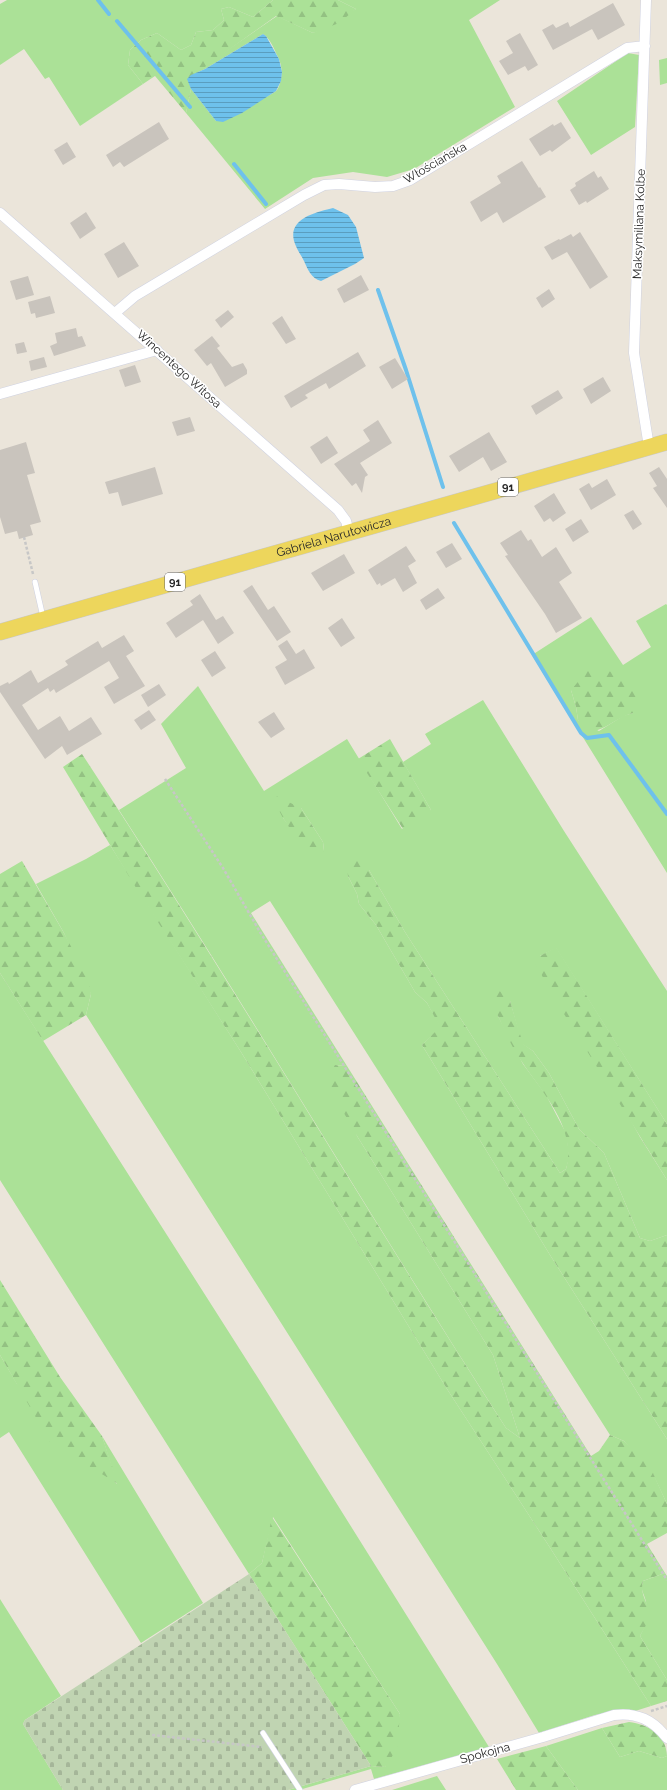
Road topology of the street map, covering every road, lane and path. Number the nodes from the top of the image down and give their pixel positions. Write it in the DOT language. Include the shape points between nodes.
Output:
graph roads {
  1 [pos="646,0"];
  2 [pos="645,46"];
  3 [pos="0,213"];
  4 [pos="115,313"];
  5 [pos="157,350"];
  6 [pos="0,394"];
  7 [pos="667,442"];
  8 [pos="649,447"];
  9 [pos="350,532"];
  10 [pos="24,537"];
  11 [pos="35,582"];
  12 [pos="44,620"];
  13 [pos="0,632"];
  14 [pos="165,779"];
  15 [pos="667,1580"];
  16 [pos="263,1733"];
  17 [pos="152,1735"];
  18 [pos="667,1738"];
  19 [pos="274,1749"];
  20 [pos="300,1790"];
  21 [pos="355,1790"];
  1 -- 2 [label="street, Maksymiliana Kolbe"];
  2 -- 4 [label="street, Włościańska" via="628,48 410,180 393,186 376,187 324,185 304,195 135,296"];
  2 -- 8 [label="street, Maksymiliana Kolbe" via="634,353"];
  3 -- 4 [label="street, Wincentego Witosa"];
  4 -- 5 [label="street, Wincentego Witosa"];
  5 -- 6 [label="street"];
  5 -- 9 [label="street, Wincentego Witosa" via="338,510"];
  7 -- 8 [label="main road, Gabriela Narutowicza / 91"];
  8 -- 9 [label="main road, Gabriela Narutowicza / 91"];
  9 -- 12 [label="main road, Gabriela Narutowicza / 91"];
  10 -- 11 [label="path"];
  11 -- 12 [label="lane"];
  12 -- 13 [label="main road, Gabriela Narutowicza / 91"];
  14 -- 15 [label="path" via="224,868 296,989"];
  16 -- 19 [label="lane"];
  17 -- 19 [label="path"];
  18 -- 21 [label="street, Spokojna" via="658,1727 645,1718 614,1715"];
  19 -- 20 [label="lane"];
}
